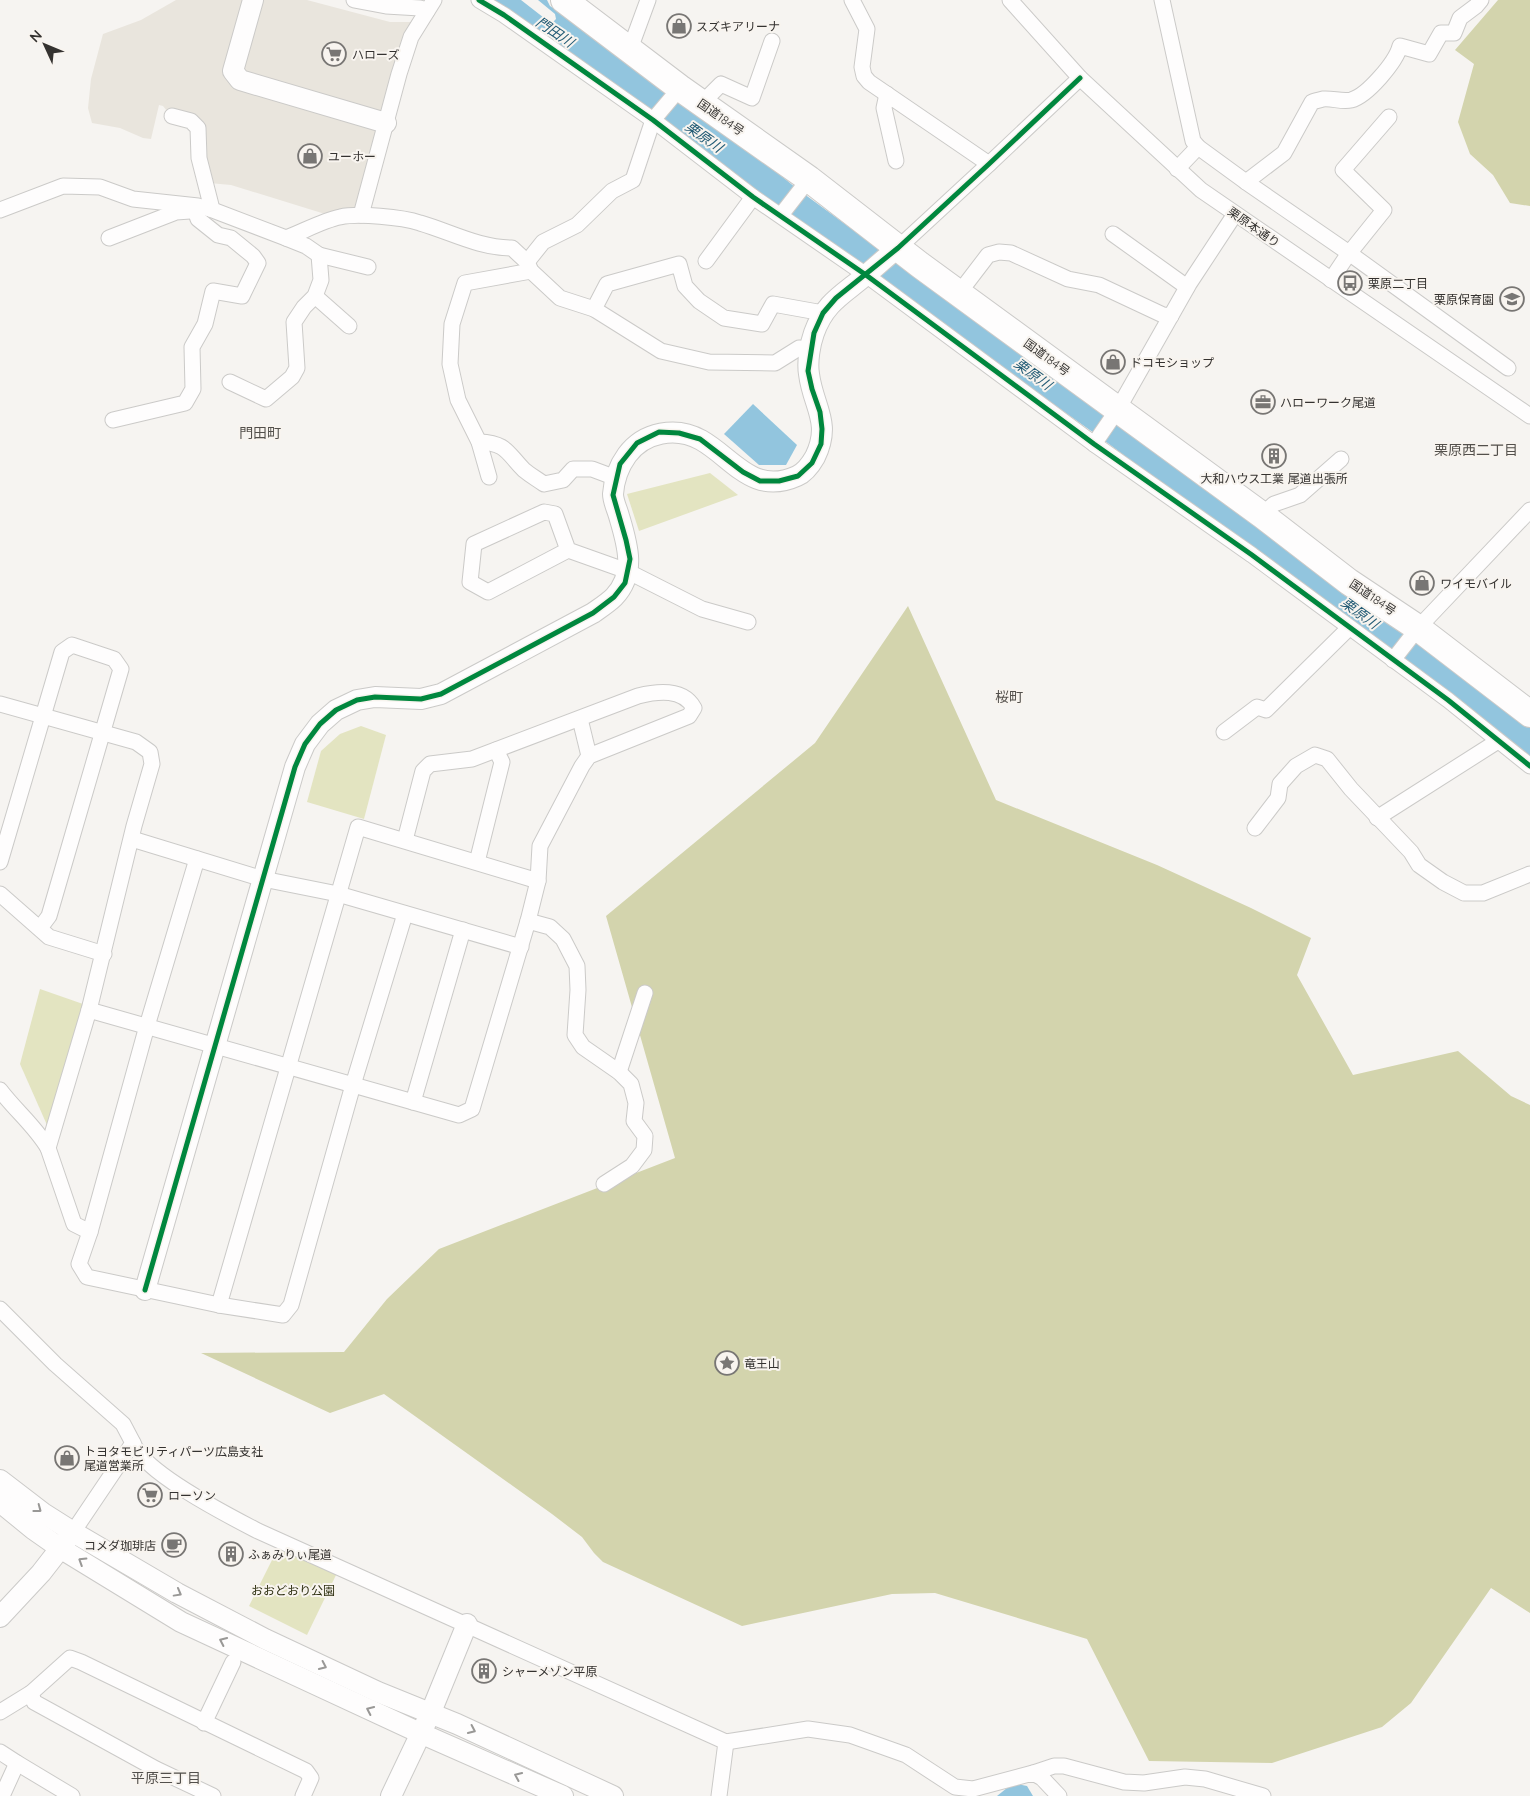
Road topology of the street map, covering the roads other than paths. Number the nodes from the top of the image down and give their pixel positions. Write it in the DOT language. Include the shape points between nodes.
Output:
graph roads {
  1 [pos="253,0"];
  2 [pos="354,0"];
  3 [pos="479,0"];
  4 [pos="564,0"];
  5 [pos="648,0"];
  6 [pos="852,0"];
  7 [pos="1010,0"];
  8 [pos="1162,0"];
  9 [pos="1481,0"];
  10 [pos="430,6"];
  11 [pos="772,41"];
  12 [pos="630,49"];
  13 [pos="1080,78"];
  14 [pos="677,91"];
  15 [pos="886,94"];
  16 [pos="702,103"];
  17 [pos="172,116"];
  18 [pos="1389,117"];
  19 [pos="655,118"];
  20 [pos="386,123"];
  21 [pos="1198,147"];
  22 [pos="896,161"];
  23 [pos="989,164"];
  24 [pos="1177,169"];
  25 [pos="1246,182"];
  26 [pos="806,183"];
  27 [pos="753,197"];
  28 [pos="201,208"];
  29 [pos="0,210"];
  30 [pos="783,212"];
  31 [pos="1235,214"];
  32 [pos="361,216"];
  33 [pos="1113,234"];
  34 [pos="109,238"];
  35 [pos="286,238"];
  36 [pos="893,251"];
  37 [pos="1349,253"];
  38 [pos="319,255"];
  39 [pos="706,261"];
  40 [pos="529,266"];
  41 [pos="368,267"];
  42 [pos="869,273"];
  43 [pos="1331,280"];
  44 [pos="1187,287"];
  45 [pos="960,293"];
  46 [pos="315,296"];
  47 [pos="594,309"];
  48 [pos="823,313"];
  49 [pos="1171,316"];
  50 [pos="349,326"];
  51 [pos="811,349"];
  52 [pos="1508,368"];
  53 [pos="230,382"];
  54 [pos="1115,413"];
  55 [pos="1530,416"];
  56 [pos="113,420"];
  57 [pos="1096,441"];
  58 [pos="479,442"];
  59 [pos="1341,459"];
  60 [pos="489,476"];
  61 [pos="616,478"];
  62 [pos="1530,510"];
  63 [pos="1262,515"];
  64 [pos="568,550"];
  65 [pos="627,570"];
  66 [pos="748,622"];
  67 [pos="1349,628"];
  68 [pos="1414,632"];
  69 [pos="1394,658"];
  70 [pos="0,704"];
  71 [pos="1530,714"];
  72 [pos="44,716"];
  73 [pos="580,719"];
  74 [pos="1224,732"];
  75 [pos="103,733"];
  76 [pos="1498,741"];
  77 [pos="496,750"];
  78 [pos="589,756"];
  79 [pos="1530,766"];
  80 [pos="1377,818"];
  81 [pos="1255,828"];
  82 [pos="132,839"];
  83 [pos="405,840"];
  84 [pos="197,859"];
  85 [pos="0,862"];
  86 [pos="477,862"];
  87 [pos="1530,874"];
  88 [pos="263,879"];
  89 [pos="538,881"];
  90 [pos="0,894"];
  91 [pos="338,894"];
  92 [pos="405,914"];
  93 [pos="528,921"];
  94 [pos="40,928"];
  95 [pos="463,930"];
  96 [pos="521,947"];
  97 [pos="104,954"];
  98 [pos="645,993"];
  99 [pos="89,1010"];
  100 [pos="147,1026"];
  101 [pos="215,1046"];
  102 [pos="288,1066"];
  103 [pos="619,1072"];
  104 [pos="353,1085"];
  105 [pos="0,1090"];
  106 [pos="413,1102"];
  107 [pos="48,1148"];
  108 [pos="604,1184"];
  109 [pos="90,1232"];
  110 [pos="145,1290"];
  111 [pos="218,1305"];
  112 [pos="0,1309"];
  113 [pos="133,1443"];
  114 [pos="0,1480"];
  115 [pos="0,1502"];
  116 [pos="73,1532"];
  117 [pos="60,1548"];
  118 [pos="0,1616"];
  119 [pos="467,1624"];
  120 [pos="233,1662"];
  121 [pos="31,1692"];
  122 [pos="0,1712"];
  123 [pos="431,1712"];
  124 [pos="204,1723"];
  125 [pos="420,1732"];
  126 [pos="726,1742"];
  127 [pos="0,1752"];
  128 [pos="17,1764"];
  129 [pos="1037,1775"];
  130 [pos="2,1796"];
  131 [pos="72,1796"];
  132 [pos="213,1796"];
  133 [pos="303,1796"];
  134 [pos="391,1796"];
  135 [pos="563,1796"];
  136 [pos="613,1796"];
  137 [pos="719,1796"];
  138 [pos="1042,1796"];
  139 [pos="1059,1796"];
  140 [pos="1263,1796"];
  1 -- 20 [label="street" via="233,71 240,80"];
  2 -- 10 [label="street" via="386,6"];
  3 -- 19 [label="street"];
  4 -- 12 [label="highway, 国道184号"];
  5 -- 12 [label="street"];
  6 -- 15 [label="street" via="867,29 862,67 864,76"];
  7 -- 13 [label="street, 栗原本通り"];
  8 -- 21 [label="street" via="1193,141"];
  9 -- 25 [label="street" via="1460,18 1454,33 1441,33 1429,54 1400,46 1381,76 1360,96 1350,100 1312,102 1284,153"];
  10 -- 20 [label="street" via="411,37"];
  11 -- 16 [label="street" via="752,98 721,84"];
  12 -- 14 [label="highway, 国道184号"];
  13 -- 23 [label="street"];
  13 -- 24 [label="street, 栗原本通り"];
  14 -- 16 [label="highway, 国道184号"];
  14 -- 19 [label="street"];
  15 -- 22 [label="street" via="884,108"];
  15 -- 23 [label="street"];
  16 -- 26 [label="highway, 国道184号"];
  17 -- 28 [label="street" via="190,121 198,128 199,158 211,205"];
  18 -- 37 [label="street" via="1343,170 1384,210"];
  19 -- 27 [label="street"];
  19 -- 40 [label="street" via="633,180 612,191 577,225 543,242"];
  20 -- 32 [label="street"];
  21 -- 24 [label="street"];
  21 -- 25 [label="street"];
  23 -- 36 [label="street"];
  24 -- 31 [label="street, 栗原本通り"];
  25 -- 37 [label="street"];
  26 -- 30 [label="street"];
  26 -- 36 [label="highway, 国道184号"];
  27 -- 30 [label="street"];
  27 -- 39 [label="street"];
  28 -- 29 [label="street" via="133,199 100,187 63,186"];
  28 -- 34 [label="street" via="176,212"];
  28 -- 35 [label="street"];
  28 -- 56 [label="street" via="198,219 218,235 231,238 258,263 242,296 213,291 205,324 192,347 193,389 186,403"];
  30 -- 42 [label="street"];
  31 -- 43 [label="street, 栗原本通り"];
  31 -- 44 [label="street"];
  32 -- 35 [label="street" via="339,217"];
  32 -- 40 [label="street" via="418,222 495,248 512,248"];
  33 -- 44 [label="street"];
  35 -- 38 [label="street"];
  36 -- 42 [label="street"];
  36 -- 45 [label="highway, 国道184号"];
  37 -- 43 [label="street"];
  37 -- 52 [label="street"];
  38 -- 41 [label="street"];
  38 -- 46 [label="street" via="321,280"];
  40 -- 47 [label="street" via="560,298"];
  40 -- 58 [label="street" via="465,283 452,324 450,364 458,400"];
  42 -- 48 [label="street" via="836,298"];
  42 -- 57 [label="street"];
  43 -- 55 [label="street, 栗原本通り"];
  44 -- 49 [label="street"];
  45 -- 49 [label="street" via="988,255 1011,253 1068,279 1099,285"];
  45 -- 54 [label="highway, 国道184号"];
  46 -- 50 [label="street"];
  46 -- 53 [label="street" via="294,322 297,368 292,377 266,399"];
  47 -- 48 [label="street" via="607,284 679,264 684,286 724,318 762,324 773,304"];
  47 -- 51 [label="street" via="661,351 709,362 775,363 799,348"];
  48 -- 51 [label="street"];
  49 -- 54 [label="street"];
  51 -- 61 [label="street" via="808,371 820,412 821,444 812,462 798,476 760,481 700,439 659,432 637,443 620,464"];
  54 -- 57 [label="street"];
  54 -- 63 [label="highway, 国道184号"];
  57 -- 67 [label="street"];
  58 -- 60 [label="street"];
  58 -- 61 [label="street" via="506,449 526,471 544,484 563,480 573,468 592,469"];
  59 -- 63 [label="street" via="1300,495 1274,504"];
  61 -- 65 [label="street" via="613,495 630,559"];
  62 -- 68 [label="street"];
  63 -- 68 [label="highway, 国道184号"];
  64 -- 64 [label="street" via="488,592 470,582 474,544 544,512 555,514"];
  64 -- 65 [label="street"];
  65 -- 66 [label="street" via="702,609"];
  65 -- 88 [label="street" via="625,583 614,598 593,613 441,694 421,699 375,697 357,700 336,710 304,744"];
  67 -- 69 [label="street"];
  67 -- 74 [label="street" via="1266,710 1257,707"];
  68 -- 69 [label="street"];
  68 -- 71 [label="highway, 国道184号"];
  69 -- 76 [label="street"];
  70 -- 72 [label="street"];
  72 -- 75 [label="street"];
  72 -- 75 [label="street" via="62,652 72,645 114,659 121,669"];
  72 -- 85 [label="street"];
  73 -- 77 [label="street"];
  73 -- 78 [label="street"];
  73 -- 78 [label="street" via="655,692 670,692 689,700 694,708 689,716"];
  75 -- 82 [label="street" via="136,742 150,752 152,764"];
  75 -- 94 [label="street" via="49,916"];
  76 -- 79 [label="street"];
  76 -- 80 [label="street"];
  77 -- 83 [label="street" via="472,759 430,764 423,771"];
  77 -- 86 [label="street" via="502,762"];
  78 -- 89 [label="street" via="540,846"];
  80 -- 81 [label="street" via="1327,759 1315,755 1296,766 1280,784 1278,798"];
  80 -- 87 [label="street" via="1411,852 1419,865 1464,893 1483,893"];
  82 -- 84 [label="street"];
  82 -- 97 [label="street"];
  83 -- 86 [label="street"];
  83 -- 91 [label="street" via="358,827"];
  84 -- 88 [label="street"];
  84 -- 100 [label="street"];
  86 -- 89 [label="street"];
  88 -- 91 [label="street"];
  88 -- 101 [label="street"];
  89 -- 93 [label="street"];
  90 -- 94 [label="street"];
  91 -- 92 [label="street"];
  91 -- 102 [label="street"];
  92 -- 95 [label="street"];
  92 -- 104 [label="street"];
  93 -- 96 [label="street"];
  93 -- 103 [label="street" via="550,927 563,939 577,966 575,1035 583,1047"];
  94 -- 97 [label="street" via="49,937"];
  95 -- 96 [label="street"];
  95 -- 106 [label="street"];
  96 -- 106 [label="street" via="472,1110 459,1115"];
  97 -- 99 [label="street"];
  98 -- 103 [label="street"];
  99 -- 100 [label="street"];
  99 -- 107 [label="street"];
  100 -- 101 [label="street"];
  100 -- 109 [label="street"];
  101 -- 102 [label="street"];
  101 -- 110 [label="street"];
  102 -- 104 [label="street"];
  102 -- 111 [label="street"];
  103 -- 108 [label="street" via="631,1084 636,1103 634,1122 645,1136 644,1150 632,1166"];
  104 -- 106 [label="street"];
  104 -- 111 [label="street" via="291,1305 284,1316"];
  105 -- 107 [label="street"];
  107 -- 109 [label="street" via="74,1224"];
  109 -- 110 [label="street" via="80,1264 87,1277"];
  110 -- 111 [label="street"];
  112 -- 113 [label="street" via="55,1364 123,1424"];
  113 -- 116 [label="street"];
  113 -- 119 [label="street" via="136,1452 154,1469 222,1513"];
  114 -- 116 [label="street, one-way"];
  115 -- 117 [label="street"];
  116 -- 117 [label="street"];
  116 -- 123 [label="street, one-way" via="177,1594 265,1639 378,1692"];
  117 -- 118 [label="street"];
  125 -- 117 [label="street, one-way" via="181,1622"];
  119 -- 123 [label="street"];
  119 -- 126 [label="street"];
  120 -- 124 [label="street"];
  121 -- 122 [label="street"];
  121 -- 124 [label="street" via="70,1658"];
  121 -- 132 [label="street" via="34,1702 140,1761"];
  123 -- 125 [label="street"];
  123 -- 136 [label="street, one-way"];
  124 -- 133 [label="street" via="306,1771 311,1778"];
  125 -- 134 [label="street"];
  135 -- 125 [label="street, one-way"];
  126 -- 129 [label="street" via="808,1729 850,1735 906,1755 955,1787 973,1789"];
  126 -- 137 [label="street"];
  127 -- 128 [label="street"];
  128 -- 130 [label="street"];
  128 -- 131 [label="street"];
  129 -- 138 [label="street"];
  129 -- 139 [label="street"];
  129 -- 140 [label="street" via="1054,1766 1064,1766 1124,1782 1144,1783 1185,1777 1205,1779"];
}
